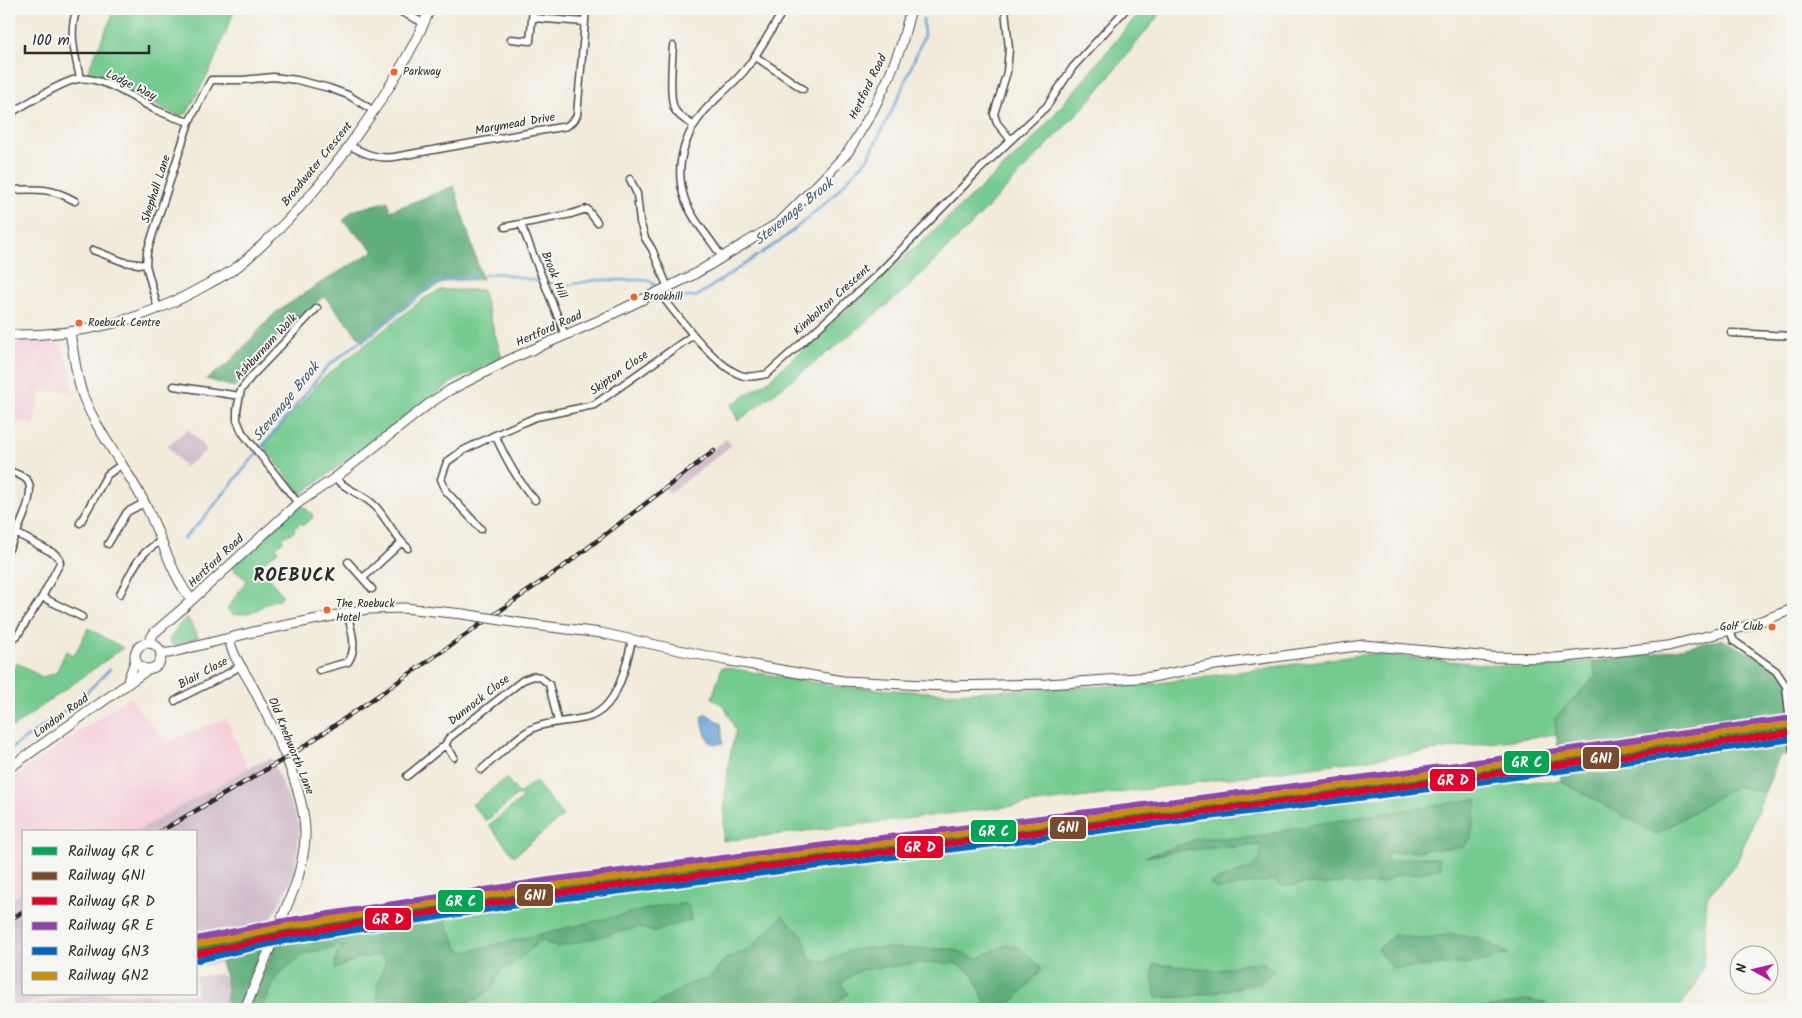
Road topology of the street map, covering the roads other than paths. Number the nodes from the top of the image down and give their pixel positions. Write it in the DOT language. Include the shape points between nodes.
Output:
graph roads {
  1 [pos="77,9"];
  2 [pos="395,9"];
  3 [pos="430,9"];
  4 [pos="533,9"];
  5 [pos="586,9"];
  6 [pos="784,9"];
  7 [pos="912,9"];
  8 [pos="1005,9"];
  9 [pos="1126,9"];
  10 [pos="533,18"];
  11 [pos="585,22"];
  12 [pos="424,23"];
  13 [pos="511,40"];
  14 [pos="673,46"];
  15 [pos="756,57"];
  16 [pos="672,58"];
  17 [pos="682,58"];
  18 [pos="799,76"];
  19 [pos="80,78"];
  20 [pos="794,83"];
  21 [pos="803,89"];
  22 [pos="374,111"];
  23 [pos="9,114"];
  24 [pos="189,122"];
  25 [pos="694,126"];
  26 [pos="1011,140"];
  27 [pos="350,146"];
  28 [pos="630,180"];
  29 [pos="9,190"];
  30 [pos="75,201"];
  31 [pos="597,222"];
  32 [pos="521,224"];
  33 [pos="505,227"];
  34 [pos="93,250"];
  35 [pos="722,258"];
  36 [pos="146,265"];
  37 [pos="668,288"];
  38 [pos="659,292"];
  39 [pos="317,308"];
  40 [pos="158,309"];
  41 [pos="70,333"];
  42 [pos="1731,334"];
  43 [pos="9,335"];
  44 [pos="566,335"];
  45 [pos="694,335"];
  46 [pos="1793,336"];
  47 [pos="174,386"];
  48 [pos="240,396"];
  49 [pos="495,434"];
  50 [pos="122,464"];
  51 [pos="9,471"];
  52 [pos="335,478"];
  53 [pos="535,500"];
  54 [pos="144,503"];
  55 [pos="298,503"];
  56 [pos="80,523"];
  57 [pos="481,529"];
  58 [pos="16,533"];
  59 [pos="162,541"];
  60 [pos="401,543"];
  61 [pos="108,544"];
  62 [pos="408,548"];
  63 [pos="9,549"];
  64 [pos="348,562"];
  65 [pos="363,578"];
  66 [pos="372,589"];
  67 [pos="120,594"];
  68 [pos="42,597"];
  69 [pos="192,600"];
  70 [pos="1793,609"];
  71 [pos="348,613"];
  72 [pos="82,617"];
  73 [pos="1730,631"];
  74 [pos="229,638"];
  75 [pos="9,640"];
  76 [pos="632,640"];
  77 [pos="149,642"];
  78 [pos="161,653"];
  79 [pos="135,661"];
  80 [pos="241,665"];
  81 [pos="147,670"];
  82 [pos="319,670"];
  83 [pos="127,684"];
  84 [pos="175,701"];
  85 [pos="558,722"];
  86 [pos="445,745"];
  87 [pos="1793,750"];
  88 [pos="454,758"];
  89 [pos="9,768"];
  90 [pos="481,770"];
  91 [pos="407,776"];
  92 [pos="245,1009"];
  1 -- 19 [label="street" via="72,40"];
  2 -- 12 [label="street"];
  3 -- 12 [label="street, Broadwater Crescent"];
  4 -- 10 [label="street"];
  5 -- 11 [label="street, Marymead Drive"];
  6 -- 15 [label="street"];
  7 -- 35 [label="street, Hertford Road" via="888,79 848,152 780,222"];
  8 -- 26 [label="street" via="1009,49 1007,72 994,114"];
  9 -- 26 [label="street, Kimbolton Crescent" via="1073,67 1047,106"];
  10 -- 11 [label="street"];
  10 -- 13 [label="street" via="530,41"];
  11 -- 27 [label="street, Marymead Drive" via="577,115 567,126 380,159"];
  12 -- 22 [label="street, Broadwater Crescent" via="410,53"];
  14 -- 16 [label="street"];
  15 -- 20 [label="street"];
  15 -- 25 [label="street" via="738,79 713,101"];
  16 -- 17 [label="street"];
  16 -- 25 [label="street" via="674,109"];
  18 -- 20 [label="street"];
  19 -- 23 [label="street"];
  19 -- 24 [label="street, Lodge Way" via="102,82 158,111"];
  20 -- 21 [label="street"];
  22 -- 24 [label="street, Shephall Lane" via="348,95 297,80 273,77 211,80"];
  22 -- 27 [label="street, Broadwater Crescent"];
  24 -- 36 [label="street, Shephall Lane" via="147,252"];
  25 -- 35 [label="street" via="680,158 681,186 694,219"];
  26 -- 45 [label="street, Kimbolton Crescent" via="877,275 767,374 744,376 732,370"];
  27 -- 40 [label="street, Broadwater Crescent" via="311,196 237,267 188,296"];
  28 -- 37 [label="street" via="637,194 645,238"];
  29 -- 30 [label="street" via="46,189"];
  31 -- 32 [label="street" via="587,209"];
  32 -- 33 [label="street"];
  32 -- 44 [label="street, Brook Hill"];
  34 -- 36 [label="street" via="124,262"];
  35 -- 37 [label="street, Hertford Road"];
  36 -- 40 [label="street, Shephall Lane"];
  37 -- 38 [label="street, Hertford Road"];
  38 -- 44 [label="street, Hertford Road"];
  38 -- 45 [label="street, Kimbolton Crescent"];
  39 -- 48 [label="street, Ashburnam Walk" via="251,376"];
  40 -- 41 [label="street, Broadwater Crescent" via="132,319"];
  41 -- 43 [label="street, Broadwater Crescent"];
  41 -- 50 [label="street" via="83,395 105,440"];
  42 -- 46 [label="street"];
  44 -- 52 [label="street, Hertford Road" via="450,390"];
  45 -- 49 [label="street, Skipton Close" via="594,405 536,417"];
  47 -- 48 [label="street"];
  48 -- 55 [label="street, Ashburnam Walk" via="237,420 242,432"];
  49 -- 53 [label="street" via="510,467"];
  49 -- 57 [label="street, Skipton Close" via="447,462 441,479 446,491"];
  50 -- 54 [label="street"];
  50 -- 56 [label="street" via="106,475"];
  51 -- 58 [label="street" via="25,479 30,487"];
  52 -- 55 [label="street, Hertford Road"];
  52 -- 60 [label="street" via="376,506"];
  54 -- 59 [label="street"];
  54 -- 61 [label="street" via="127,512"];
  55 -- 69 [label="street, Hertford Road"];
  58 -- 63 [label="street"];
  58 -- 68 [label="street" via="59,558 59,566"];
  59 -- 67 [label="street" via="143,553"];
  59 -- 69 [label="street" via="184,591"];
  60 -- 62 [label="street"];
  60 -- 65 [label="street"];
  64 -- 65 [label="street"];
  65 -- 66 [label="street"];
  68 -- 72 [label="street"];
  68 -- 75 [label="street" via="17,636"];
  69 -- 77 [label="street, Hertford Road" via="154,633"];
  70 -- 73 [label="street"];
  71 -- 74 [label="street"];
  71 -- 76 [label="street, bridge" via="390,608 462,614"];
  71 -- 82 [label="street" via="353,654 348,662"];
  73 -- 76 [label="street" via="1668,646 1556,658 1490,657 1364,645 1142,678 946,686 843,681"];
  73 -- 87 [label="street" via="1734,641 1776,670 1786,686"];
  74 -- 78 [label="street"];
  74 -- 80 [label="street, Old Knebworth Lane"];
  76 -- 85 [label="street" via="618,685 601,712 587,718"];
  77 -- 78 [label="street"];
  77 -- 79 [label="street" via="137,648"];
  78 -- 81 [label="street" via="158,664"];
  79 -- 81 [label="street"];
  79 -- 83 [label="street"];
  80 -- 84 [label="street, Blair Close"];
  80 -- 92 [label="street, Old Knebworth Lane" via="298,788 305,834 297,880"];
  81 -- 83 [label="street, London Road"];
  83 -- 89 [label="street, London Road"];
  85 -- 86 [label="street, Dunnock Close" via="549,684 534,676 523,680 449,738"];
  85 -- 90 [label="street" via="530,730"];
  86 -- 88 [label="street"];
  86 -- 91 [label="street, Dunnock Close"];
}
